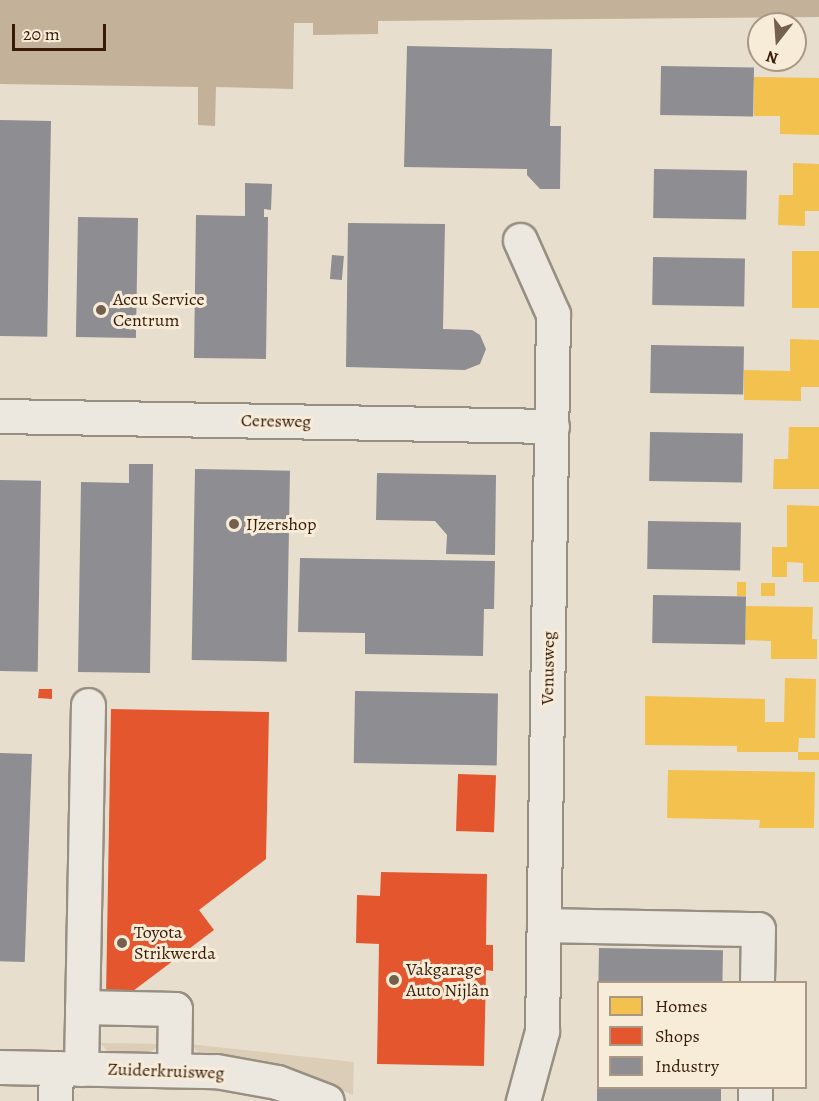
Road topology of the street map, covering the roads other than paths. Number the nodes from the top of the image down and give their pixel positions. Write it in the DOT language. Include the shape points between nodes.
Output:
graph roads {
  1 [pos="520,240"];
  2 [pos="0,416"];
  3 [pos="552,426"];
  4 [pos="88,705"];
  5 [pos="544,925"];
  6 [pos="757,981"];
  7 [pos="82,1007"];
  8 [pos="0,1067"];
  9 [pos="68,1068"];
  10 [pos="174,1070"];
  11 [pos="317,1099"];
  12 [pos="55,1101"];
  13 [pos="523,1101"];
  1 -- 3 [label="street, Venusweg" via="553,314"];
  2 -- 3 [label="street, Ceresweg"];
  3 -- 5 [label="street, Venusweg"];
  4 -- 7 [label="street"];
  5 -- 6 [label="street" via="758,929"];
  5 -- 13 [label="street, Venusweg" via="542,1031"];
  7 -- 9 [label="street"];
  7 -- 10 [label="street" via="175,1009"];
  8 -- 9 [label="street, Zuiderkruisweg"];
  9 -- 10 [label="street, Zuiderkruisweg"];
  9 -- 12 [label="street"];
  10 -- 11 [label="street, Zuiderkruisweg" via="248,1075"];
}
